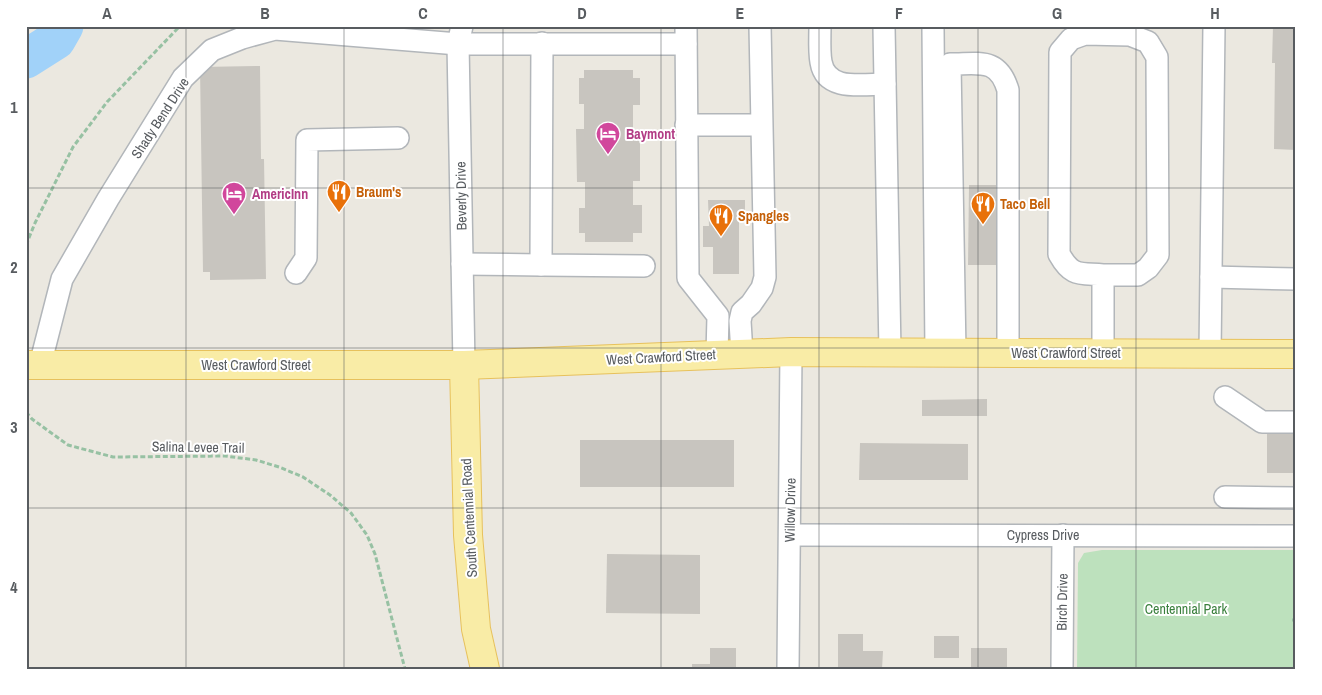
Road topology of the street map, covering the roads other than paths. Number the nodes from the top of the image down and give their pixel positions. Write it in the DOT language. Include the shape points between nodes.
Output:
graph roads {
  1 [pos="760,26"];
  2 [pos="820,26"];
  3 [pos="884,26"];
  4 [pos="1214,26"];
  5 [pos="933,29"];
  6 [pos="1109,30"];
  7 [pos="460,35"];
  8 [pos="686,35"];
  9 [pos="542,43"];
  10 [pos="941,64"];
  11 [pos="885,84"];
  12 [pos="686,125"];
  13 [pos="761,125"];
  14 [pos="398,138"];
  15 [pos="462,264"];
  16 [pos="541,265"];
  17 [pos="644,266"];
  18 [pos="296,273"];
  19 [pos="1103,275"];
  20 [pos="1211,276"];
  21 [pos="1296,278"];
  22 [pos="791,352"];
  23 [pos="890,352"];
  24 [pos="946,352"];
  25 [pos="1008,353"];
  26 [pos="1103,353"];
  27 [pos="1210,353"];
  28 [pos="730,354"];
  29 [pos="1296,354"];
  30 [pos="33,365"];
  31 [pos="464,365"];
  32 [pos="1225,396"];
  33 [pos="1296,422"];
  34 [pos="1225,497"];
  35 [pos="1296,498"];
  36 [pos="790,535"];
  37 [pos="1063,535"];
  38 [pos="1296,536"];
  39 [pos="485,669"];
  40 [pos="788,669"];
  41 [pos="1062,669"];
  1 -- 13 [label="street"];
  2 -- 11 [label="street" via="821,62 824,73 831,80 842,84"];
  3 -- 11 [label="street"];
  4 -- 20 [label="street"];
  5 -- 10 [label="street"];
  6 -- 19 [label="street" via="1071,39 1060,52 1060,254 1066,267 1076,273"];
  6 -- 19 [label="street" via="1148,42 1157,57 1158,256 1138,276"];
  7 -- 9 [label="street, Shady Bend Drive"];
  7 -- 15 [label="street, Beverly Drive"];
  7 -- 30 [label="street, Shady Bend Drive" via="275,29 212,50 183,78 62,279"];
  8 -- 9 [label="street, Shady Bend Drive"];
  8 -- 12 [label="street"];
  9 -- 16 [label="street"];
  10 -- 24 [label="street"];
  10 -- 25 [label="street" via="989,64 1004,76 1008,90"];
  11 -- 23 [label="street"];
  12 -- 13 [label="street"];
  12 -- 28 [label="street" via="687,152 699,174 696,290 718,316"];
  13 -- 28 [label="street" via="765,277 762,288 742,312"];
  14 -- 18 [label="street" via="307,140 306,258"];
  15 -- 16 [label="street"];
  15 -- 31 [label="street, Beverly Drive"];
  16 -- 17 [label="street"];
  19 -- 26 [label="street"];
  20 -- 21 [label="street"];
  20 -- 27 [label="street"];
  22 -- 23 [label="main road, West Crawford Street"];
  22 -- 28 [label="main road, West Crawford Street"];
  22 -- 36 [label="street, Willow Drive"];
  23 -- 24 [label="main road, West Crawford Street"];
  24 -- 25 [label="main road, West Crawford Street"];
  25 -- 26 [label="main road, West Crawford Street"];
  26 -- 27 [label="main road, West Crawford Street"];
  27 -- 29 [label="main road, West Crawford Street"];
  28 -- 31 [label="main road, West Crawford Street"];
  30 -- 31 [label="main road, West Crawford Street"];
  31 -- 39 [label="main road, South Centennial Road" via="468,535 476,629"];
  32 -- 33 [label="street" via="1262,422"];
  34 -- 35 [label="street"];
  36 -- 37 [label="street, Cypress Drive"];
  36 -- 40 [label="street, Willow Drive"];
  37 -- 38 [label="street, Cypress Drive"];
  37 -- 41 [label="street, Birch Drive"];
}
